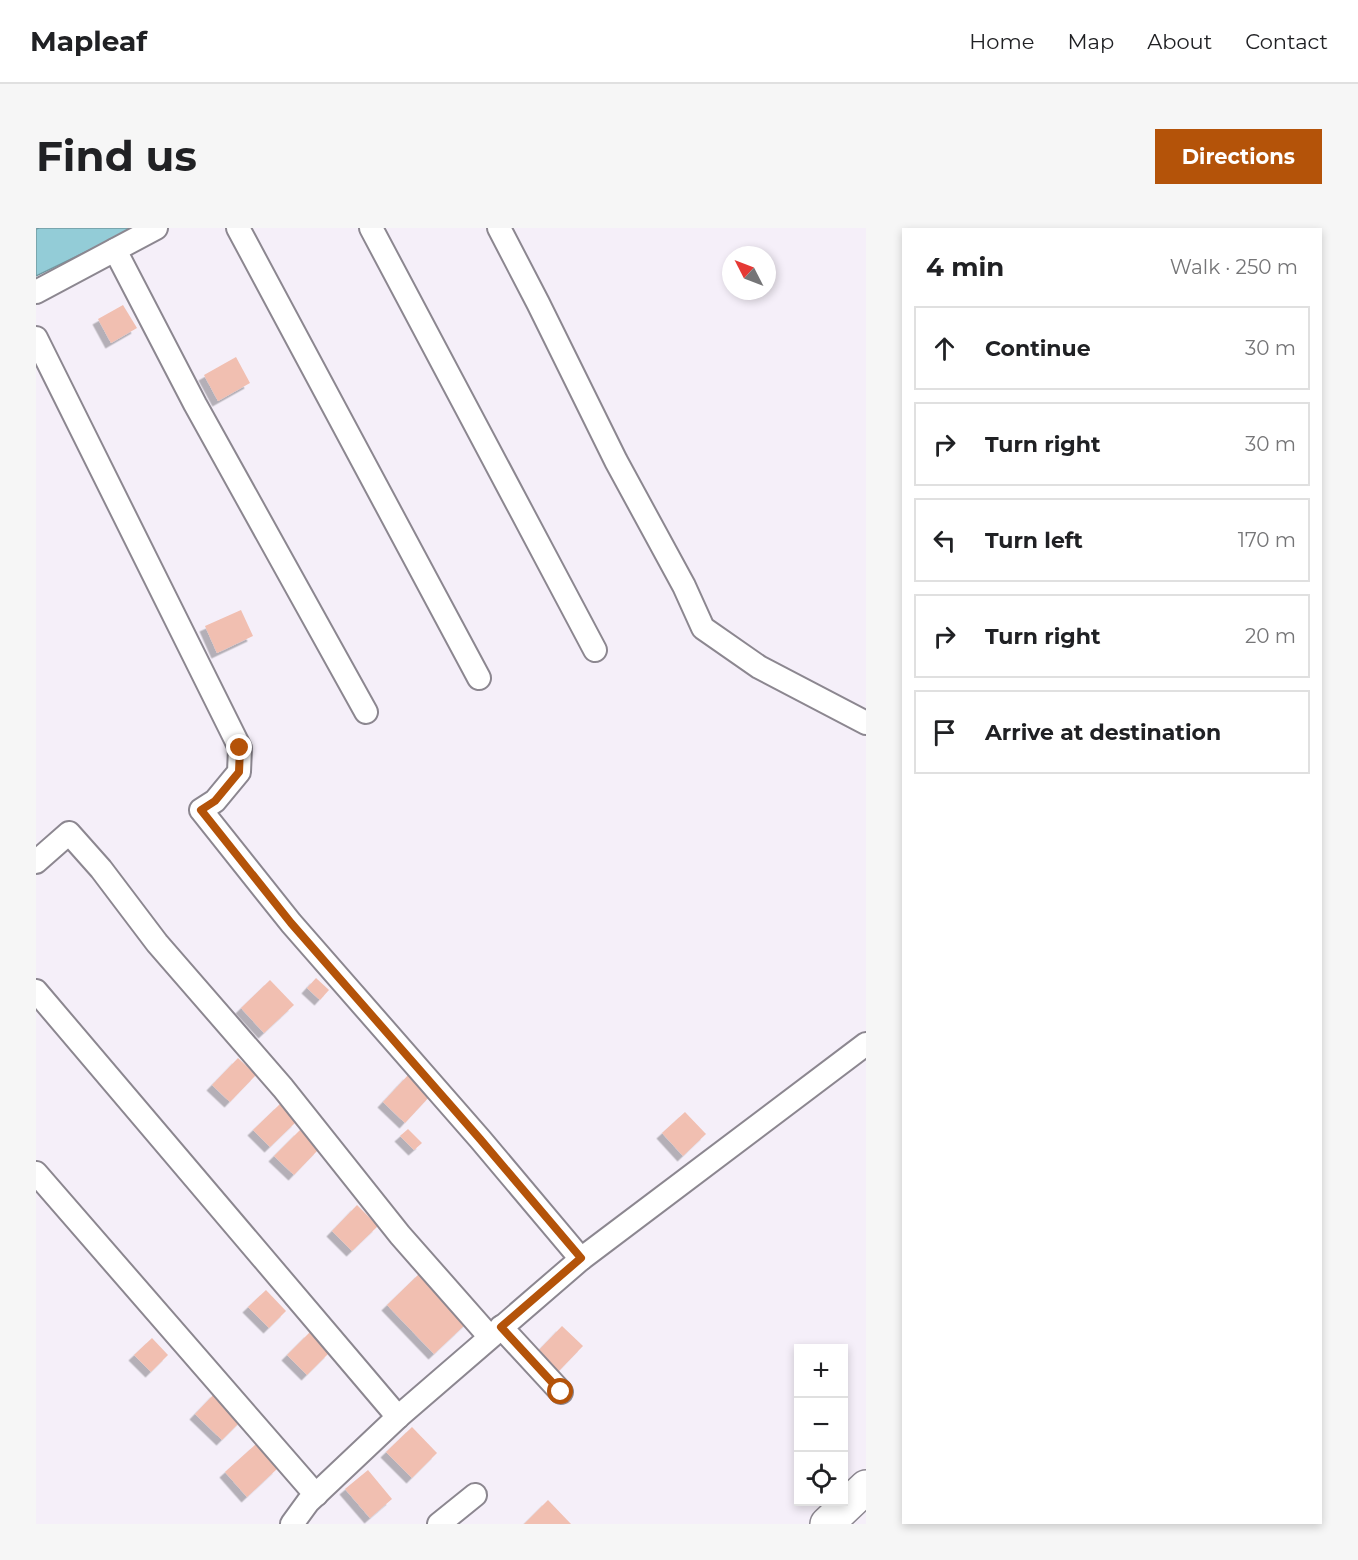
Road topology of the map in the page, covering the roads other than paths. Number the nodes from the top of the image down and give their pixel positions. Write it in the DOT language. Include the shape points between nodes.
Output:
graph roads {
  1 [pos="156,228"];
  2 [pos="238,228"];
  3 [pos="371,228"];
  4 [pos="499,228"];
  5 [pos="115,250"];
  6 [pos="36,292"];
  7 [pos="36,338"];
  8 [pos="595,650"];
  9 [pos="479,678"];
  10 [pos="366,712"];
  11 [pos="866,723"];
  12 [pos="36,862"];
  13 [pos="36,991"];
  14 [pos="866,1044"];
  15 [pos="40,1187"];
  16 [pos="581,1258"];
  17 [pos="495,1331"];
  18 [pos="561,1392"];
  19 [pos="398,1418"];
  20 [pos="866,1487"];
  21 [pos="316,1495"];
  22 [pos="475,1495"];
  23 [pos="292,1524"];
  24 [pos="439,1524"];
  25 [pos="827,1524"];
  1 -- 5 [label="street"];
  2 -- 9 [label="street"];
  3 -- 8 [label="street"];
  4 -- 11 [label="street" via="703,628 759,667"];
  5 -- 6 [label="street"];
  5 -- 10 [label="street"];
  7 -- 16 [label="street" via="240,748 239,772 215,801 201,810 291,923"];
  12 -- 17 [label="street" via="69,833 157,943 283,1088 400,1235"];
  13 -- 19 [label="street"];
  14 -- 16 [label="street"];
  15 -- 21 [label="street"];
  16 -- 17 [label="street"];
  17 -- 18 [label="street"];
  17 -- 19 [label="street"];
  19 -- 21 [label="street"];
  20 -- 25 [label="main road"];
  21 -- 23 [label="street"];
  22 -- 24 [label="street"];
}
